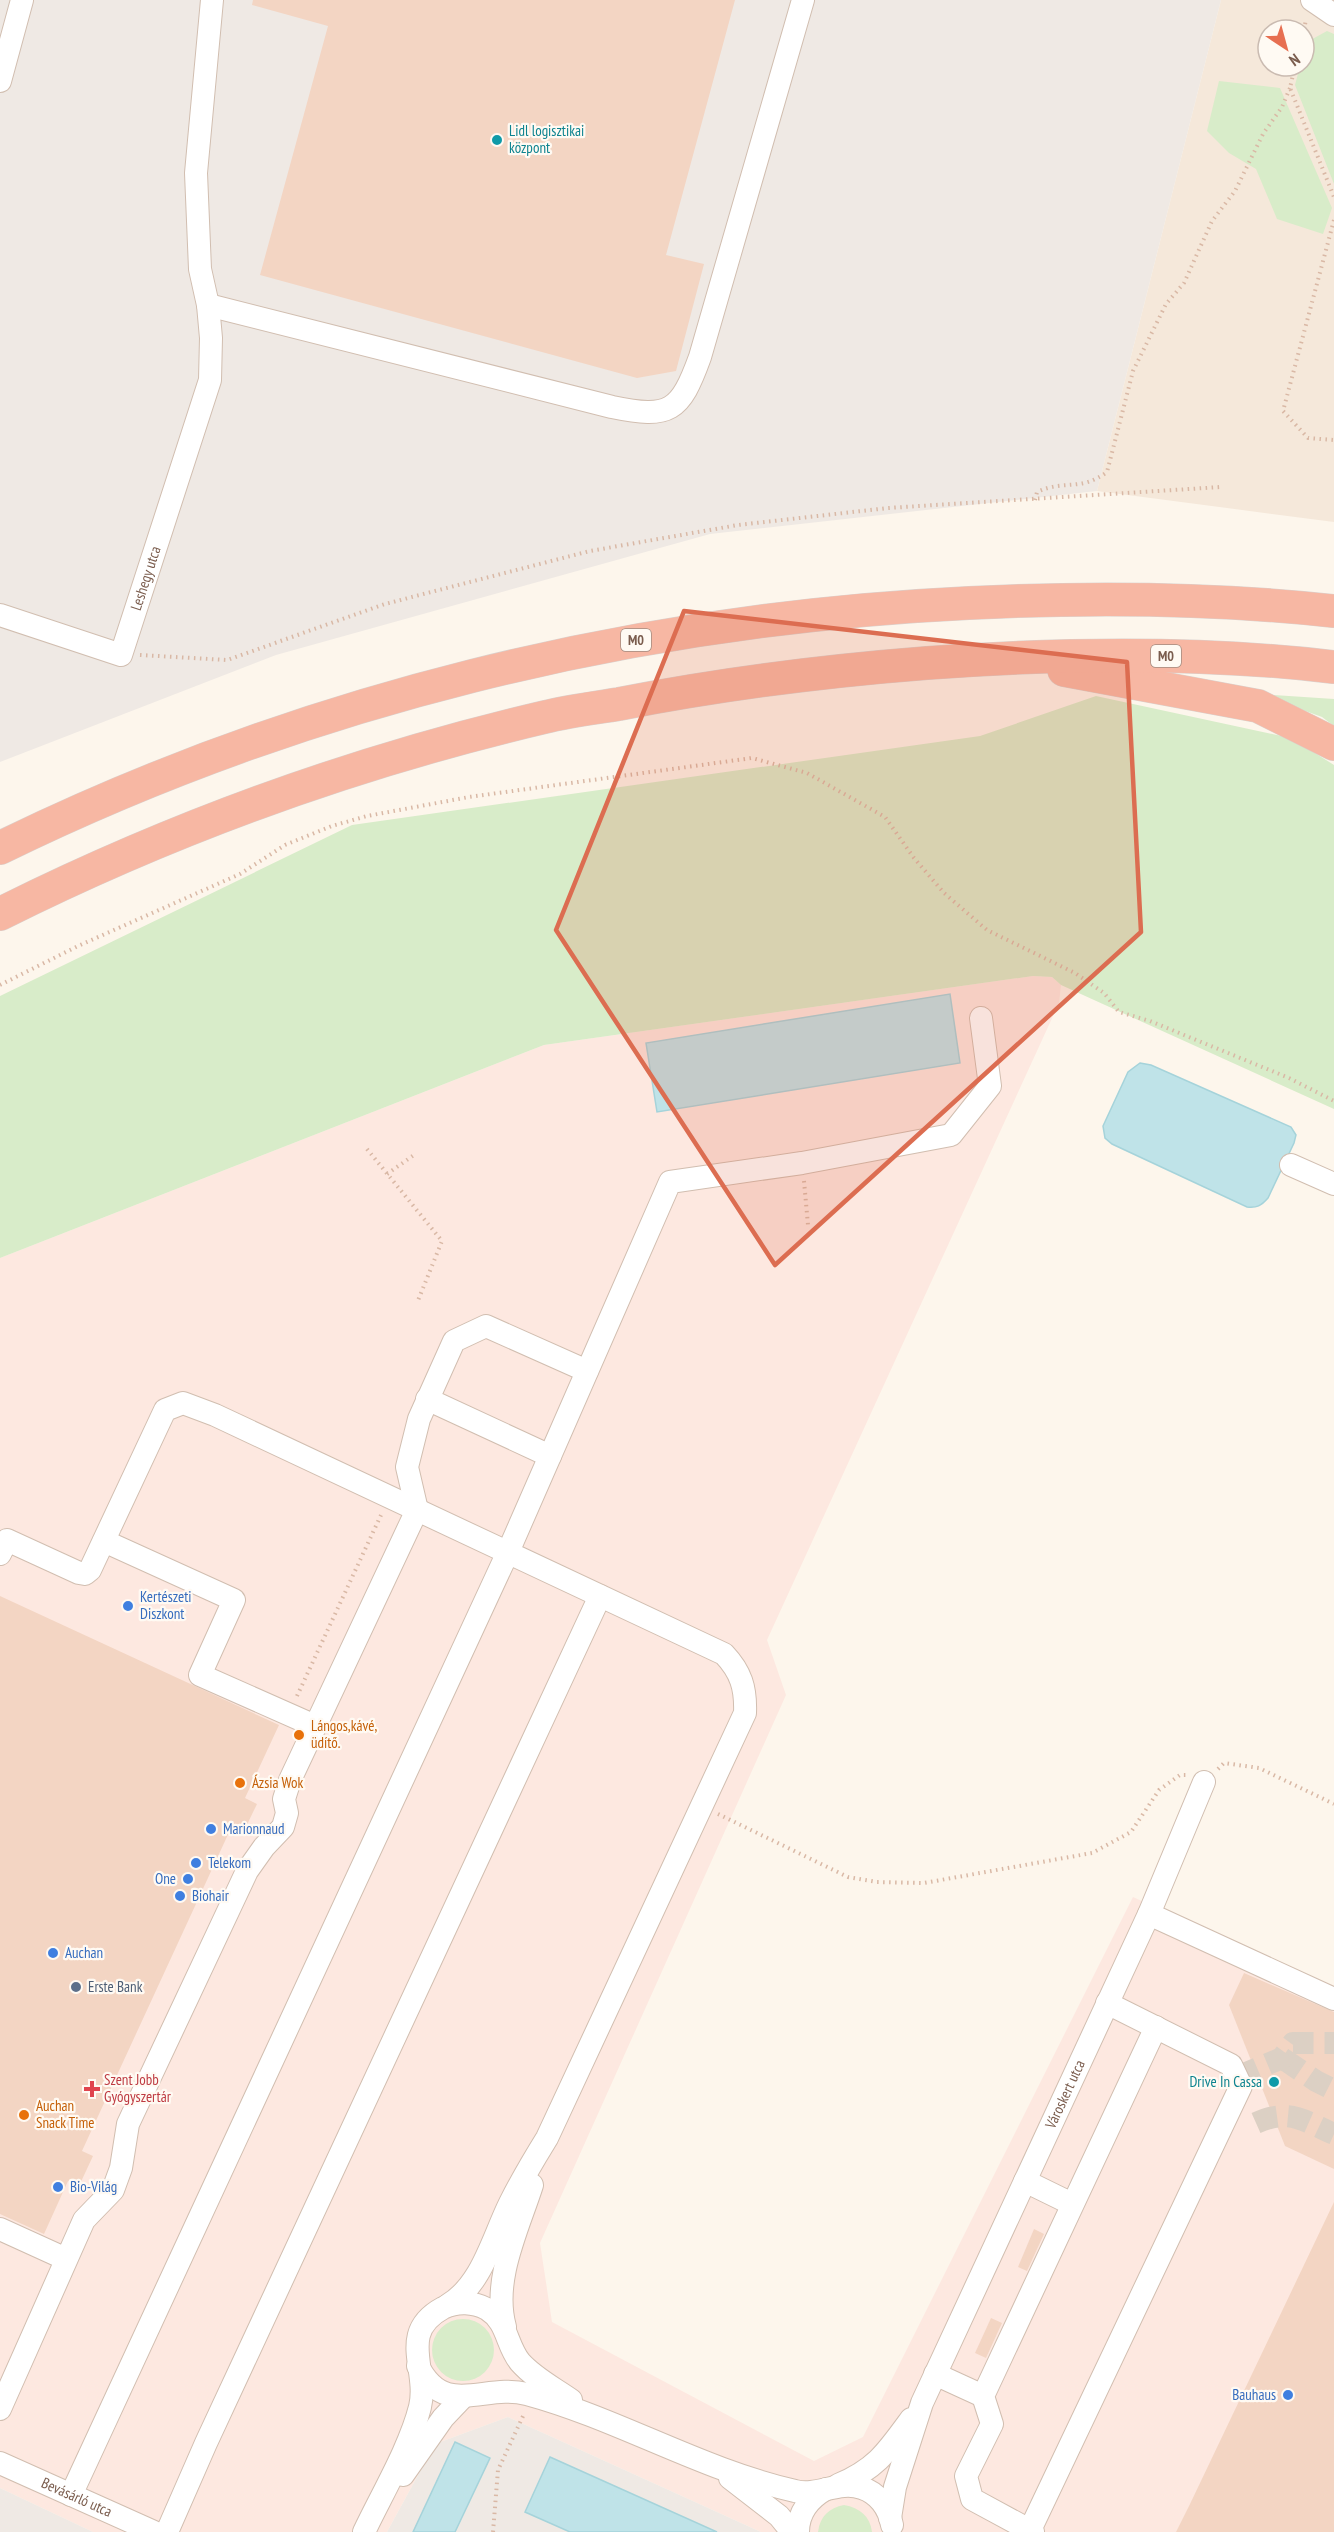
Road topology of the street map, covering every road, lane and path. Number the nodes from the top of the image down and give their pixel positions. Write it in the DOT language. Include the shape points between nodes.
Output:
graph roads {
  1 [pos="22,0"];
  2 [pos="212,0"];
  3 [pos="803,0"];
  4 [pos="1312,0"];
  5 [pos="1334,15"];
  6 [pos="1292,78"];
  7 [pos="0,81"];
  8 [pos="1290,88"];
  9 [pos="1334,197"];
  10 [pos="1334,220"];
  11 [pos="208,305"];
  12 [pos="1334,440"];
  13 [pos="1221,487"];
  14 [pos="1035,500"];
  15 [pos="1334,611"];
  16 [pos="0,615"];
  17 [pos="121,655"];
  18 [pos="997,658"];
  19 [pos="1334,668"];
  20 [pos="1334,744"];
  21 [pos="0,848"];
  22 [pos="0,914"];
  23 [pos="0,986"];
  24 [pos="981,1018"];
  25 [pos="1334,1101"];
  26 [pos="367,1149"];
  27 [pos="414,1155"];
  28 [pos="802,1163"];
  29 [pos="1291,1165"];
  30 [pos="387,1174"];
  31 [pos="1334,1184"];
  32 [pos="808,1225"];
  33 [pos="417,1303"];
  34 [pos="587,1371"];
  35 [pos="427,1400"];
  36 [pos="550,1456"];
  37 [pos="389,1497"];
  38 [pos="417,1510"];
  39 [pos="104,1541"];
  40 [pos="508,1552"];
  41 [pos="0,1554"];
  42 [pos="600,1596"];
  43 [pos="288,1715"];
  44 [pos="315,1726"];
  45 [pos="1198,1778"];
  46 [pos="1334,1804"];
  47 [pos="702,1806"];
  48 [pos="1149,1914"];
  49 [pos="1334,1999"];
  50 [pos="1107,2003"];
  51 [pos="1156,2027"];
  52 [pos="547,2138"];
  53 [pos="1024,2181"];
  54 [pos="1072,2204"];
  55 [pos="0,2229"];
  56 [pos="66,2259"];
  57 [pos="448,2305"];
  58 [pos="505,2327"];
  59 [pos="511,2349"];
  60 [pos="418,2366"];
  61 [pos="935,2374"];
  62 [pos="472,2396"];
  63 [pos="533,2396"];
  64 [pos="983,2396"];
  65 [pos="922,2403"];
  66 [pos="0,2409"];
  67 [pos="592,2415"];
  68 [pos="0,2463"];
  69 [pos="711,2465"];
  70 [pos="833,2487"];
  71 [pos="71,2495"];
  72 [pos="893,2528"];
  73 [pos="1031,2531"];
  74 [pos="154,2532"];
  75 [pos="167,2532"];
  76 [pos="365,2532"];
  77 [pos="493,2532"];
  78 [pos="792,2532"];
  79 [pos="798,2532"];
  1 -- 7 [label="street"];
  2 -- 11 [label="street, Leshegy utca" via="196,173 200,268"];
  3 -- 11 [label="street" via="700,357 689,388 673,406 654,413 612,407"];
  4 -- 5 [label="street"];
  6 -- 8 [label="path"];
  8 -- 9 [label="path"];
  8 -- 14 [label="path" via="1235,191 1212,221 1184,283 1166,304 1132,371 1107,472 1083,485 1056,484 1043,489 1037,492"];
  10 -- 12 [label="path" via="1282,411 1308,438"];
  11 -- 17 [label="street, Leshegy utca" via="210,380"];
  13 -- 14 [label="path"];
  14 -- 17 [label="path" via="888,508 738,525 590,551 385,604 226,660"];
  15 -- 21 [label="highway, M0" via="1149,598 1041,599 901,606 759,621 613,644 413,690 306,723 100,802"];
  16 -- 17 [label="street"];
  18 -- 19 [label="highway, M0" via="1180,656 1264,659"];
  18 -- 20 [label="highway" via="1258,706"];
  18 -- 22 [label="highway, M0" via="856,669 698,689 549,716 432,745 289,792 190,830"];
  23 -- 25 [label="path" via="78,946 240,874 285,845 367,816 469,797 752,758 807,773 885,817 944,892 987,930 1075,973 1104,993 1119,1012 1289,1078"];
  24 -- 28 [label="street" via="990,1086 951,1135"];
  26 -- 30 [label="path"];
  27 -- 30 [label="path"];
  28 -- 32 [label="path"];
  28 -- 34 [label="street" via="670,1182"];
  29 -- 31 [label="street"];
  30 -- 33 [label="path" via="442,1241"];
  34 -- 35 [label="street" via="486,1326 454,1341"];
  34 -- 36 [label="street"];
  35 -- 36 [label="street"];
  35 -- 38 [label="street" via="407,1467"];
  36 -- 40 [label="street"];
  37 -- 38 [label="street"];
  37 -- 39 [label="street" via="183,1403 165,1410"];
  37 -- 43 [label="path"];
  38 -- 40 [label="street"];
  38 -- 44 [label="street"];
  39 -- 41 [label="street" via="85,1574 7,1540"];
  39 -- 43 [label="street" via="234,1600 200,1676"];
  40 -- 42 [label="street"];
  40 -- 71 [label="street"];
  42 -- 47 [label="street" via="724,1654 736,1667 746,1690 745,1713"];
  42 -- 75 [label="street"];
  43 -- 44 [label="street"];
  44 -- 56 [label="street" via="290,1780 284,1799 287,1813 283,1827 247,1871 128,2124 113,2190 84,2220"];
  45 -- 46 [label="path" via="1224,1763 1259,1768"];
  45 -- 47 [label="path" via="1180,1775 1159,1790 1131,1832 1092,1853 924,1883 848,1877"];
  45 -- 48 [label="street, Városkert utca"];
  47 -- 52 [label="street"];
  48 -- 49 [label="street"];
  48 -- 50 [label="street, Városkert utca"];
  50 -- 51 [label="street"];
  50 -- 53 [label="street, Városkert utca"];
  51 -- 54 [label="street"];
  51 -- 73 [label="street" via="1231,2065 1240,2086"];
  52 -- 57 [label="street" via="510,2203 477,2275 459,2299"];
  52 -- 58 [label="street" via="502,2283 500,2308"];
  53 -- 54 [label="street"];
  53 -- 61 [label="street, Városkert utca"];
  54 -- 64 [label="street"];
  55 -- 56 [label="street"];
  56 -- 66 [label="street"];
  57 -- 58 [label="street" via="474,2304 496,2316"];
  57 -- 60 [label="street" via="424,2323 418,2337"];
  58 -- 59 [label="street"];
  59 -- 62 [label="street" via="509,2363 494,2386"];
  59 -- 67 [label="street" via="536,2377"];
  60 -- 62 [label="street" via="431,2385 451,2396"];
  60 -- 76 [label="street" via="420,2407"];
  61 -- 64 [label="street"];
  61 -- 65 [label="street, Városkert utca"];
  62 -- 63 [label="street" via="516,2392"];
  62 -- 76 [label="street" via="442,2418"];
  63 -- 67 [label="street"];
  63 -- 77 [label="path" via="498,2470"];
  64 -- 73 [label="street" via="992,2424 966,2476 972,2499"];
  65 -- 70 [label="street, Városkert utca" via="879,2461 861,2476"];
  65 -- 72 [label="street, Városkert utca" via="895,2487"];
  67 -- 69 [label="street"];
  68 -- 71 [label="street, Bevásárló utca"];
  69 -- 70 [label="street" via="799,2492"];
  69 -- 78 [label="street" via="756,2496"];
  70 -- 72 [label="street" via="858,2487 876,2495"];
  70 -- 79 [label="street" via="807,2504"];
  71 -- 74 [label="street, Bevásárló utca"];
}
